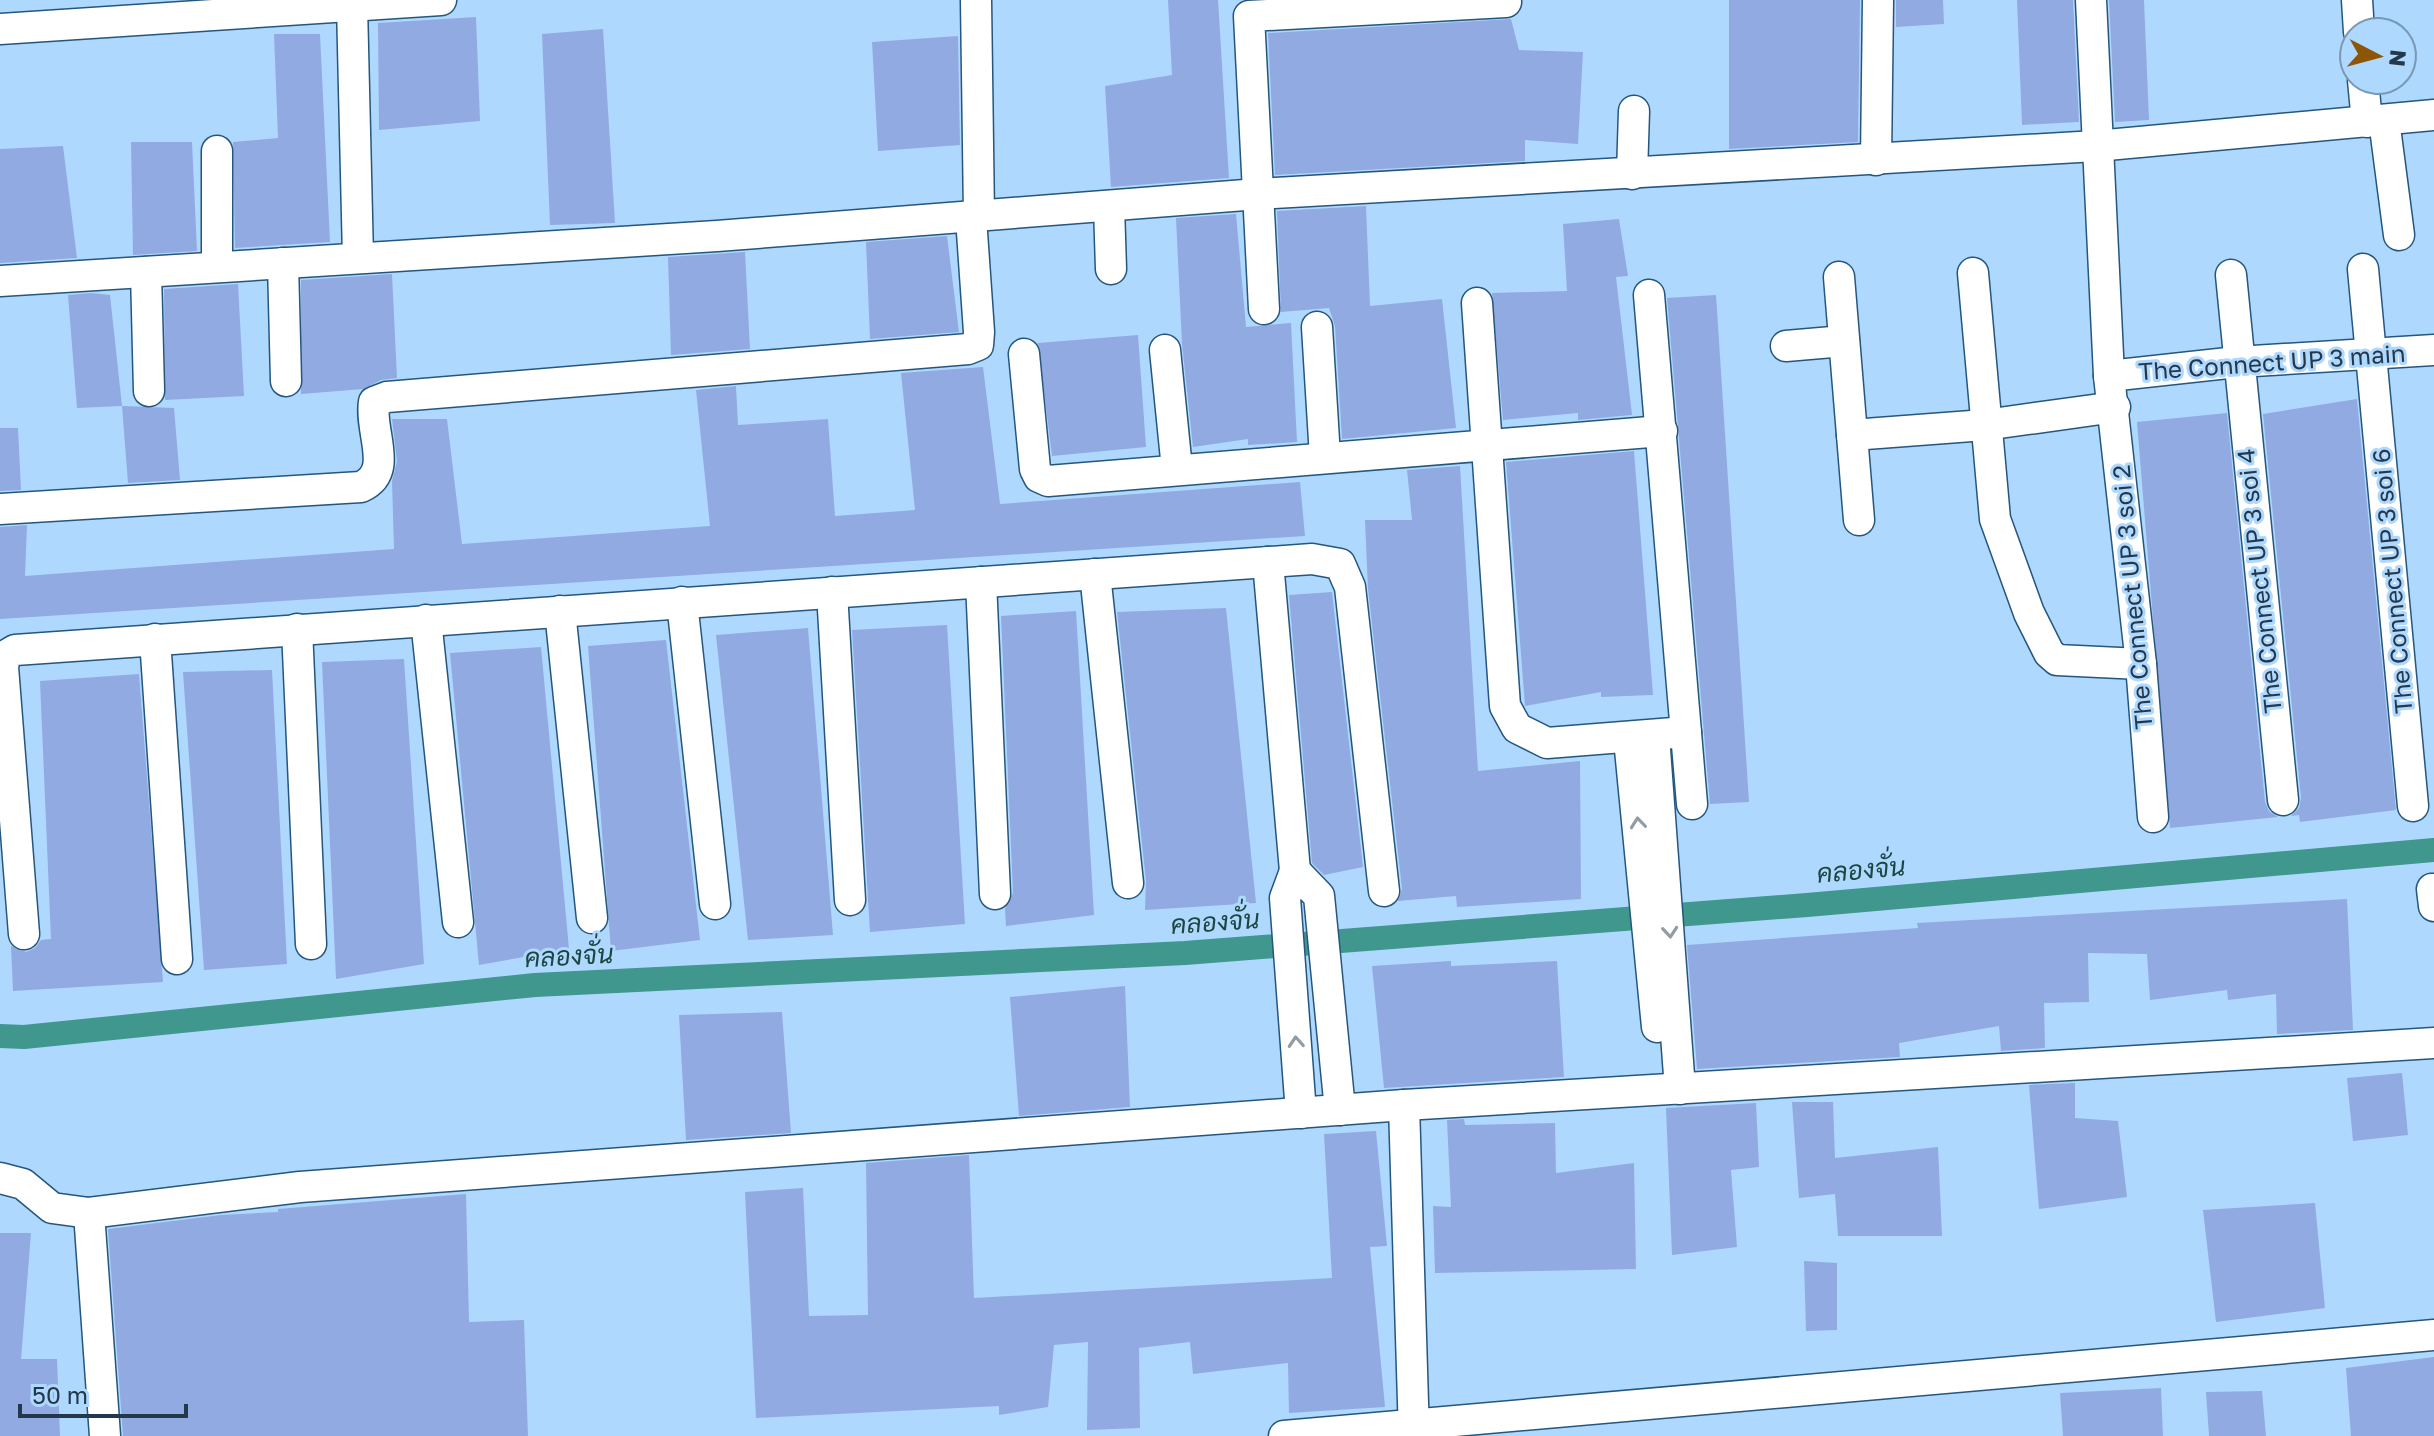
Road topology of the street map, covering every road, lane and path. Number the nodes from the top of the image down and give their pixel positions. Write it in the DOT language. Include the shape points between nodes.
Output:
graph roads {
  1 [pos="441,0"];
  2 [pos="976,0"];
  3 [pos="1878,0"];
  4 [pos="2091,0"];
  5 [pos="1506,2"];
  6 [pos="352,5"];
  7 [pos="1249,8"];
  8 [pos="0,29"];
  9 [pos="2368,96"];
  10 [pos="1634,111"];
  11 [pos="2434,115"];
  12 [pos="2375,121"];
  13 [pos="2096,146"];
  14 [pos="217,151"];
  15 [pos="1876,160"];
  16 [pos="1632,174"];
  17 [pos="1258,194"];
  18 [pos="1109,206"];
  19 [pos="975,218"];
  20 [pos="2399,235"];
  21 [pos="358,258"];
  22 [pos="283,263"];
  23 [pos="217,267"];
  24 [pos="1111,269"];
  25 [pos="2363,269"];
  26 [pos="146,272"];
  27 [pos="1973,273"];
  28 [pos="2231,275"];
  29 [pos="1839,277"];
  30 [pos="0,281"];
  31 [pos="1649,295"];
  32 [pos="1477,303"];
  33 [pos="1264,309"];
  34 [pos="1317,327"];
  35 [pos="1844,341"];
  36 [pos="1786,346"];
  37 [pos="1165,350"];
  38 [pos="2434,350"];
  39 [pos="1024,354"];
  40 [pos="2374,356"];
  41 [pos="2237,362"];
  42 [pos="2109,376"];
  43 [pos="286,381"];
  44 [pos="149,391"];
  45 [pos="2115,407"];
  46 [pos="1985,425"];
  47 [pos="1662,431"];
  48 [pos="1852,435"];
  49 [pos="1489,443"];
  50 [pos="1325,457"];
  51 [pos="1177,469"];
  52 [pos="0,509"];
  53 [pos="1859,520"];
  54 [pos="1268,562"];
  55 [pos="1095,574"];
  56 [pos="981,582"];
  57 [pos="832,592"];
  58 [pos="682,602"];
  59 [pos="560,611"];
  60 [pos="426,620"];
  61 [pos="297,629"];
  62 [pos="155,639"];
  63 [pos="2141,664"];
  64 [pos="1686,732"];
  65 [pos="1642,738"];
  66 [pos="2283,800"];
  67 [pos="1692,804"];
  68 [pos="2413,806"];
  69 [pos="2153,817"];
  70 [pos="1295,871"];
  71 [pos="1128,883"];
  72 [pos="1384,891"];
  73 [pos="995,894"];
  74 [pos="850,900"];
  75 [pos="715,904"];
  76 [pos="592,918"];
  77 [pos="458,922"];
  78 [pos="24,934"];
  79 [pos="311,944"];
  80 [pos="177,959"];
  81 [pos="2434,1043"];
  82 [pos="1672,1090"];
  83 [pos="1404,1105"];
  84 [pos="1340,1110"];
  85 [pos="1301,1113"];
  86 [pos="0,1178"];
  87 [pos="89,1213"];
  88 [pos="2434,1335"];
  89 [pos="1414,1432"];
  90 [pos="105,1436"];
  91 [pos="1284,1436"];
  1 -- 6 [label="street"];
  2 -- 19 [label="street"];
  3 -- 15 [label="street"];
  4 -- 13 [label="street, The Connect UP 3 soi 2"];
  5 -- 7 [label="street"];
  6 -- 8 [label="street"];
  6 -- 21 [label="street"];
  7 -- 17 [label="street"];
  9 -- 12 [label="street"];
  10 -- 16 [label="street"];
  11 -- 12 [label="street"];
  12 -- 13 [label="street"];
  12 -- 20 [label="street"];
  13 -- 15 [label="street"];
  13 -- 42 [label="street, The Connect UP 3 soi 2"];
  14 -- 23 [label="street"];
  15 -- 16 [label="street"];
  16 -- 17 [label="street"];
  17 -- 18 [label="street"];
  17 -- 33 [label="street"];
  18 -- 19 [label="street"];
  18 -- 24 [label="street"];
  19 -- 21 [label="street"];
  19 -- 52 [label="street" via="979,332 978,345 968,349 387,397 374,402 372,416 380,470 374,481 361,487"];
  21 -- 22 [label="street"];
  22 -- 23 [label="street"];
  22 -- 43 [label="street"];
  23 -- 26 [label="street"];
  25 -- 40 [label="street, The Connect UP 3 soi 6"];
  26 -- 30 [label="street"];
  26 -- 44 [label="street"];
  27 -- 46 [label="street"];
  28 -- 41 [label="street, The Connect UP 3 soi 4"];
  29 -- 35 [label="street"];
  31 -- 47 [label="street"];
  32 -- 49 [label="street"];
  34 -- 50 [label="street"];
  35 -- 36 [label="street"];
  35 -- 48 [label="street"];
  37 -- 51 [label="street"];
  38 -- 40 [label="street, The Connect UP 3 main"];
  39 -- 51 [label="street" via="1039,477 1048,481"];
  40 -- 41 [label="street, The Connect UP 3 main"];
  40 -- 68 [label="street, The Connect UP 3 soi 6"];
  41 -- 42 [label="street, The Connect UP 3 main"];
  41 -- 66 [label="street, The Connect UP 3 soi 4"];
  42 -- 45 [label="street, The Connect UP 3 soi 2"];
  45 -- 46 [label="street"];
  45 -- 63 [label="street, The Connect UP 3 soi 2"];
  46 -- 48 [label="street"];
  46 -- 63 [label="street" via="1995,519 2049,653 2073,663"];
  47 -- 49 [label="street"];
  47 -- 64 [label="street"];
  48 -- 53 [label="street"];
  49 -- 50 [label="street"];
  49 -- 65 [label="street" via="1505,706 1517,728 1547,743"];
  50 -- 51 [label="street"];
  54 -- 55 [label="street"];
  54 -- 70 [label="street"];
  54 -- 72 [label="street" via="1312,559 1340,564 1350,587"];
  55 -- 56 [label="street"];
  55 -- 71 [label="street"];
  56 -- 57 [label="street"];
  56 -- 73 [label="street"];
  57 -- 58 [label="street"];
  57 -- 74 [label="street"];
  58 -- 59 [label="street"];
  58 -- 75 [label="street"];
  59 -- 60 [label="street"];
  59 -- 76 [label="street"];
  60 -- 61 [label="street"];
  60 -- 77 [label="street"];
  61 -- 62 [label="street"];
  61 -- 79 [label="street"];
  62 -- 78 [label="street" via="15,650 5,656"];
  62 -- 80 [label="street"];
  63 -- 69 [label="street, The Connect UP 3 soi 2"];
  64 -- 65 [label="street"];
  64 -- 67 [label="street"];
  65 -- 82 [label="street"];
  70 -- 84 [label="street" via="1319,896"];
  85 -- 70 [label="street, one-way" via="1285,898"];
  81 -- 82 [label="street"];
  82 -- 83 [label="street"];
  83 -- 84 [label="street"];
  83 -- 89 [label="street"];
  84 -- 85 [label="street"];
  85 -- 87 [label="street" via="300,1187"];
  86 -- 87 [label="street" via="23,1184 52,1208"];
  87 -- 90 [label="street"];
  88 -- 89 [label="street"];
  89 -- 91 [label="street"];
}
